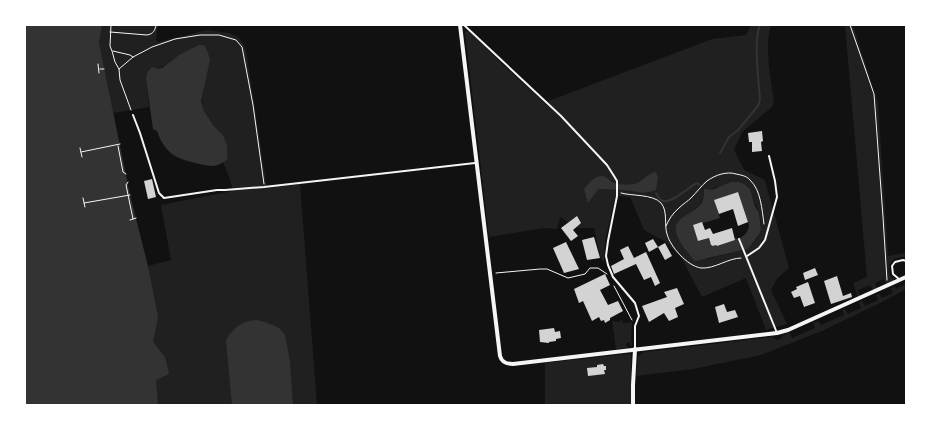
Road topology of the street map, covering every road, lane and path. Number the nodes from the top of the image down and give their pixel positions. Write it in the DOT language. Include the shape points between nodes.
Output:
graph roads {
  1 [pos="111,25"];
  2 [pos="156,25"];
  3 [pos="462,25"];
  4 [pos="850,25"];
  5 [pos="110,32"];
  6 [pos="112,51"];
  7 [pos="133,57"];
  8 [pos="98,64"];
  9 [pos="99,69"];
  10 [pos="104,69"];
  11 [pos="120,70"];
  12 [pos="99,73"];
  13 [pos="133,115"];
  14 [pos="80,148"];
  15 [pos="81,152"];
  16 [pos="769,156"];
  17 [pos="82,157"];
  18 [pos="477,162"];
  19 [pos="126,174"];
  20 [pos="128,182"];
  21 [pos="264,187"];
  22 [pos="618,192"];
  23 [pos="129,195"];
  24 [pos="83,198"];
  25 [pos="84,203"];
  26 [pos="84,207"];
  27 [pos="136,218"];
  28 [pos="133,219"];
  29 [pos="130,220"];
  30 [pos="666,227"];
  31 [pos="766,237"];
  32 [pos="739,239"];
  33 [pos="747,257"];
  34 [pos="906,261"];
  35 [pos="490,273"];
  36 [pos="607,274"];
  37 [pos="906,277"];
  38 [pos="901,280"];
  39 [pos="612,283"];
  40 [pos="887,286"];
  41 [pos="635,326"];
  42 [pos="777,333"];
  43 [pos="635,350"];
  44 [pos="633,405"];
  1 -- 5 [label="path"];
  2 -- 5 [label="path" via="154,32 147,35"];
  3 -- 18 [label="street"];
  3 -- 22 [label="lane" via="560,116 607,165 617,180"];
  4 -- 40 [label="path" via="874,94"];
  5 -- 6 [label="path"];
  6 -- 7 [label="path"];
  6 -- 11 [label="path"];
  7 -- 11 [label="path"];
  7 -- 21 [label="path" via="175,39 219,35 236,40 242,47"];
  8 -- 9 [label="path"];
  9 -- 10 [label="path"];
  9 -- 12 [label="path"];
  11 -- 13 [label="path" via="120,80"];
  13 -- 21 [label="lane" via="159,193 164,198"];
  14 -- 15 [label="path"];
  15 -- 17 [label="path"];
  15 -- 19 [label="path" via="119,145"];
  16 -- 31 [label="lane" via="777,197"];
  18 -- 21 [label="lane"];
  18 -- 35 [label="street"];
  20 -- 23 [label="path"];
  22 -- 30 [label="path" via="651,198 661,204"];
  22 -- 41 [label="lane" via="606,256 613,277 635,302 639,316"];
  23 -- 25 [label="path"];
  23 -- 28 [label="path"];
  24 -- 25 [label="path"];
  25 -- 26 [label="path"];
  27 -- 28 [label="path"];
  28 -- 29 [label="path"];
  30 -- 31 [label="path" via="678,208 709,179 731,172 750,179 756,187"];
  30 -- 33 [label="path" via="674,247 690,264 701,268"];
  31 -- 33 [label="lane" via="759,248"];
  32 -- 33 [label="lane"];
  33 -- 42 [label="lane"];
  34 -- 38 [label="lane" via="895,262 892,266 893,274"];
  35 -- 36 [label="path" via="540,269 568,278 586,274 590,268 598,268"];
  35 -- 43 [label="street" via="500,356 505,363"];
  37 -- 38 [label="street"];
  38 -- 40 [label="street"];
  39 -- 41 [label="path"];
  40 -- 42 [label="street"];
  41 -- 43 [label="lane"];
  42 -- 43 [label="street"];
  43 -- 44 [label="street"];
}
